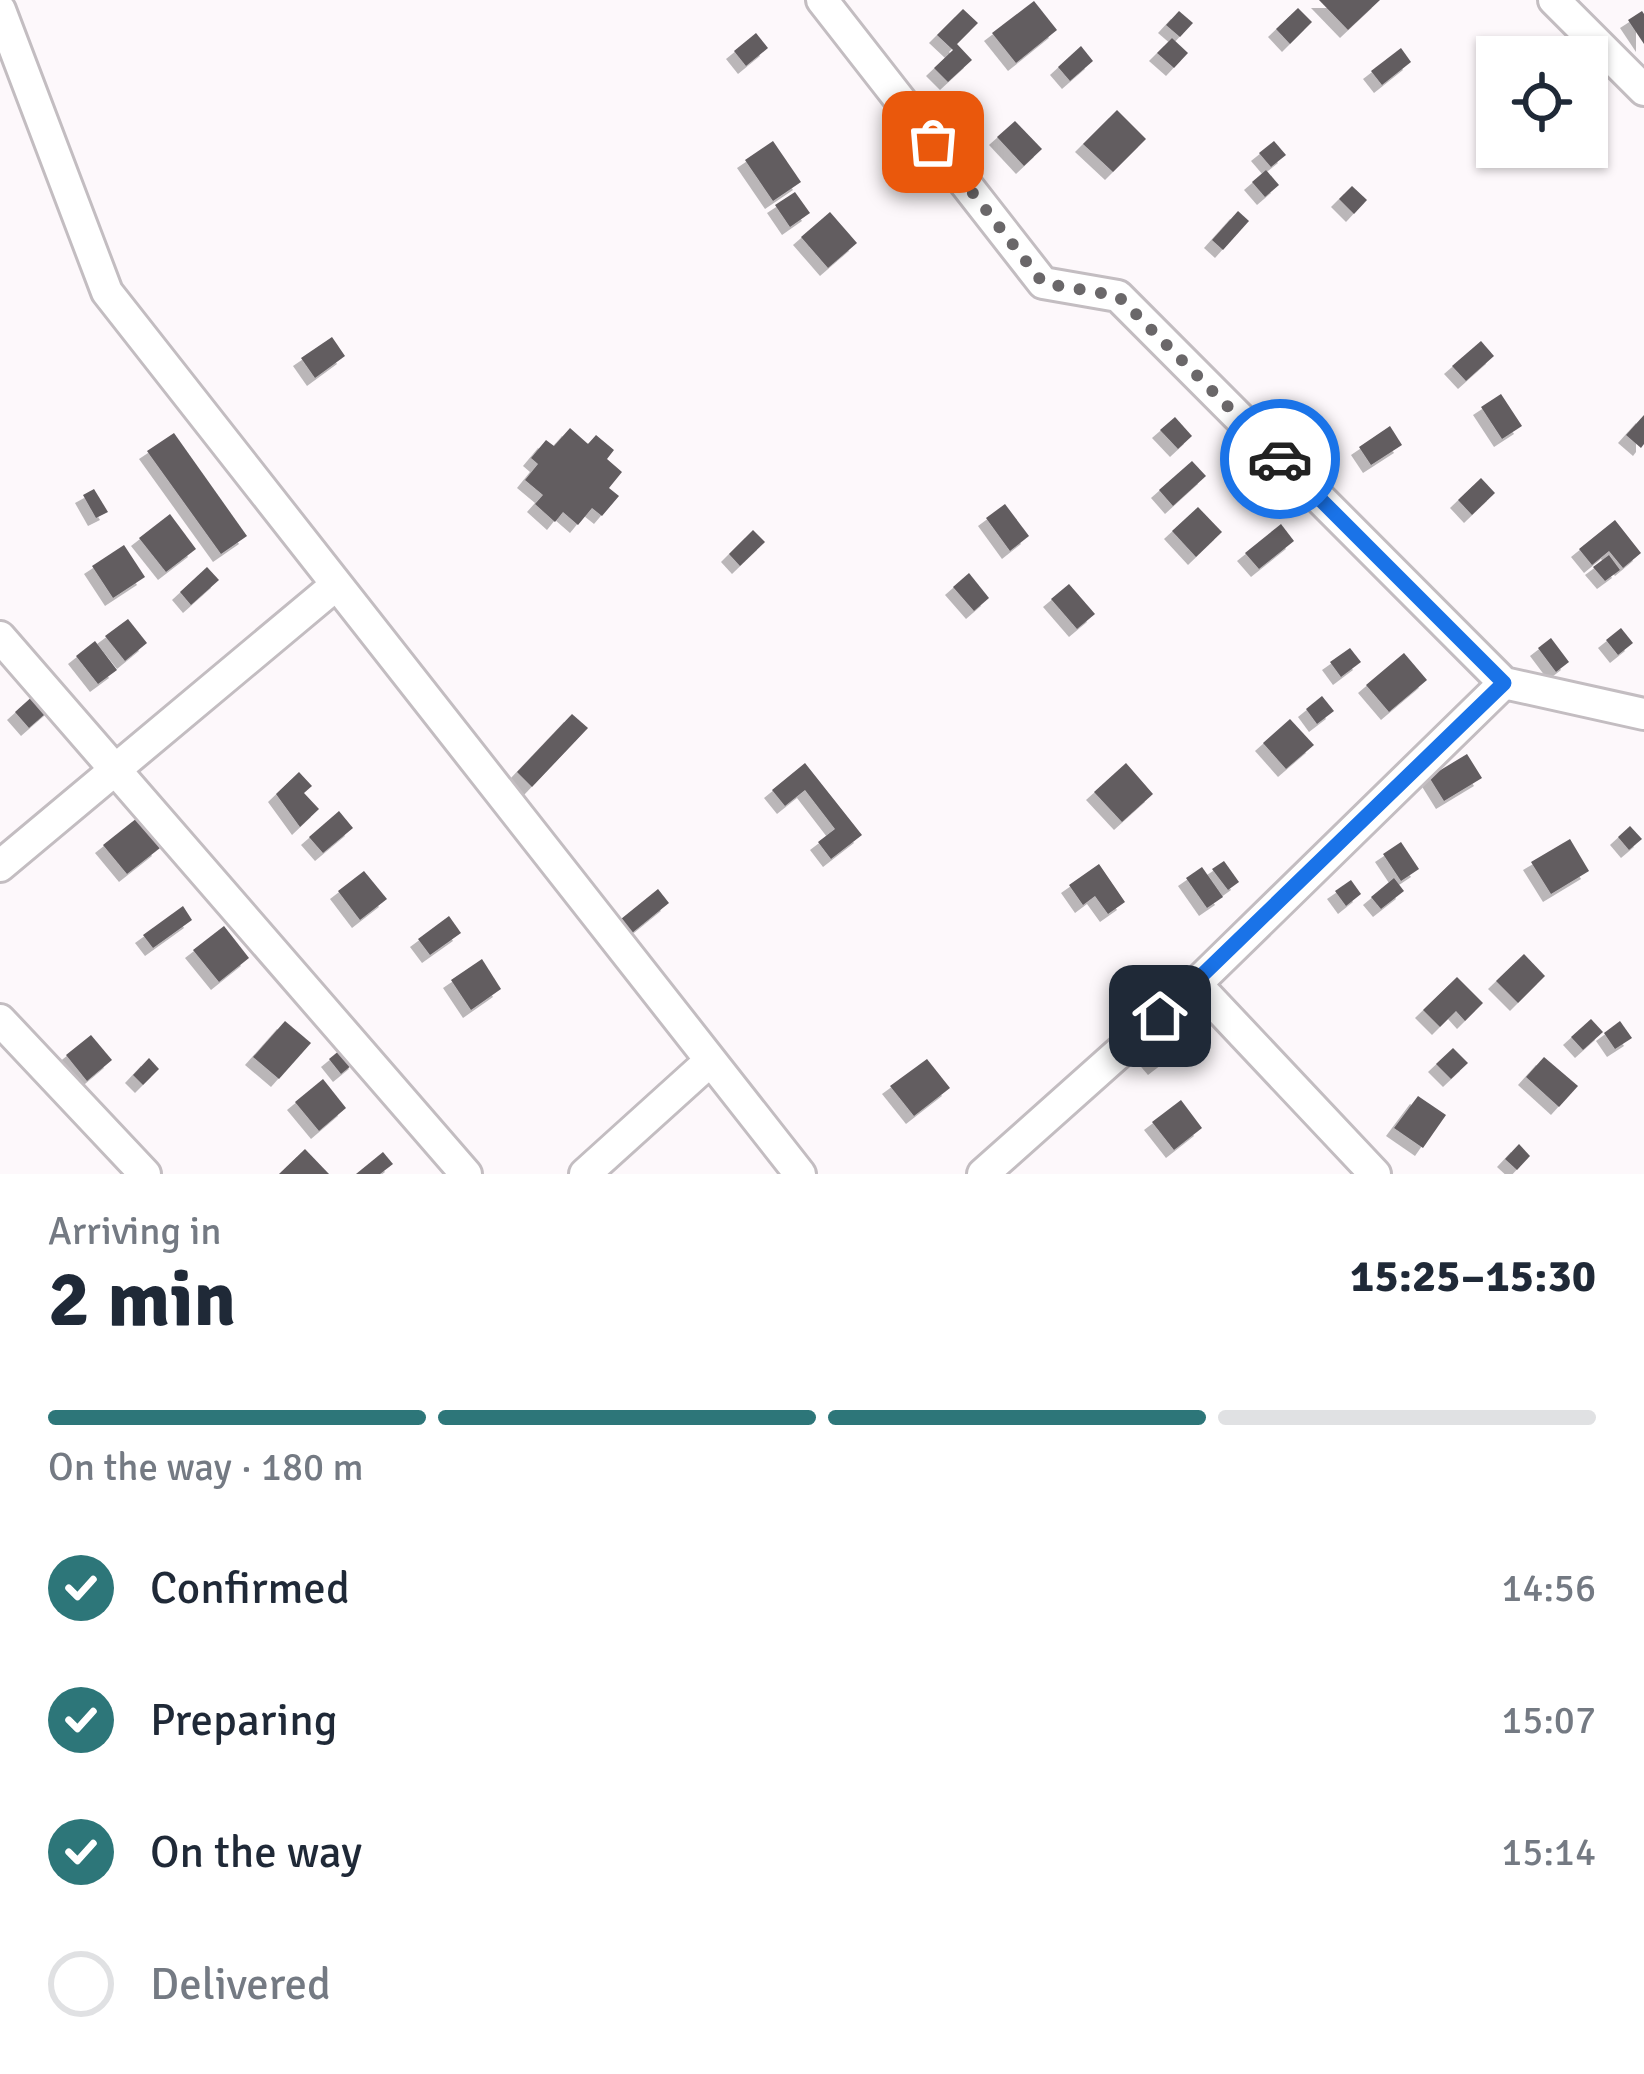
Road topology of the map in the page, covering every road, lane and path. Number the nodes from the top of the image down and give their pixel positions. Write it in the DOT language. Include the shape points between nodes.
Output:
graph roads {
  1 [pos="823,0"];
  2 [pos="1554,0"];
  3 [pos="0,10"];
  4 [pos="1644,90"];
  5 [pos="336,585"];
  6 [pos="0,637"];
  7 [pos="1504,683"];
  8 [pos="1644,714"];
  9 [pos="116,771"];
  10 [pos="0,866"];
  11 [pos="1196,984"];
  12 [pos="0,1020"];
  13 [pos="710,1061"];
  14 [pos="145,1174"];
  15 [pos="466,1174"];
  16 [pos="585,1174"];
  17 [pos="800,1174"];
  18 [pos="983,1174"];
  19 [pos="1375,1174"];
  1 -- 7 [label="street" via="1043,283 1118,296"];
  2 -- 4 [label="street"];
  3 -- 5 [label="street" via="107,292"];
  5 -- 9 [label="street"];
  5 -- 13 [label="street"];
  6 -- 9 [label="street"];
  7 -- 8 [label="street"];
  7 -- 11 [label="street"];
  9 -- 10 [label="street"];
  9 -- 15 [label="street"];
  11 -- 18 [label="street"];
  11 -- 19 [label="street"];
  12 -- 14 [label="street"];
  13 -- 16 [label="street"];
  13 -- 17 [label="street"];
}
